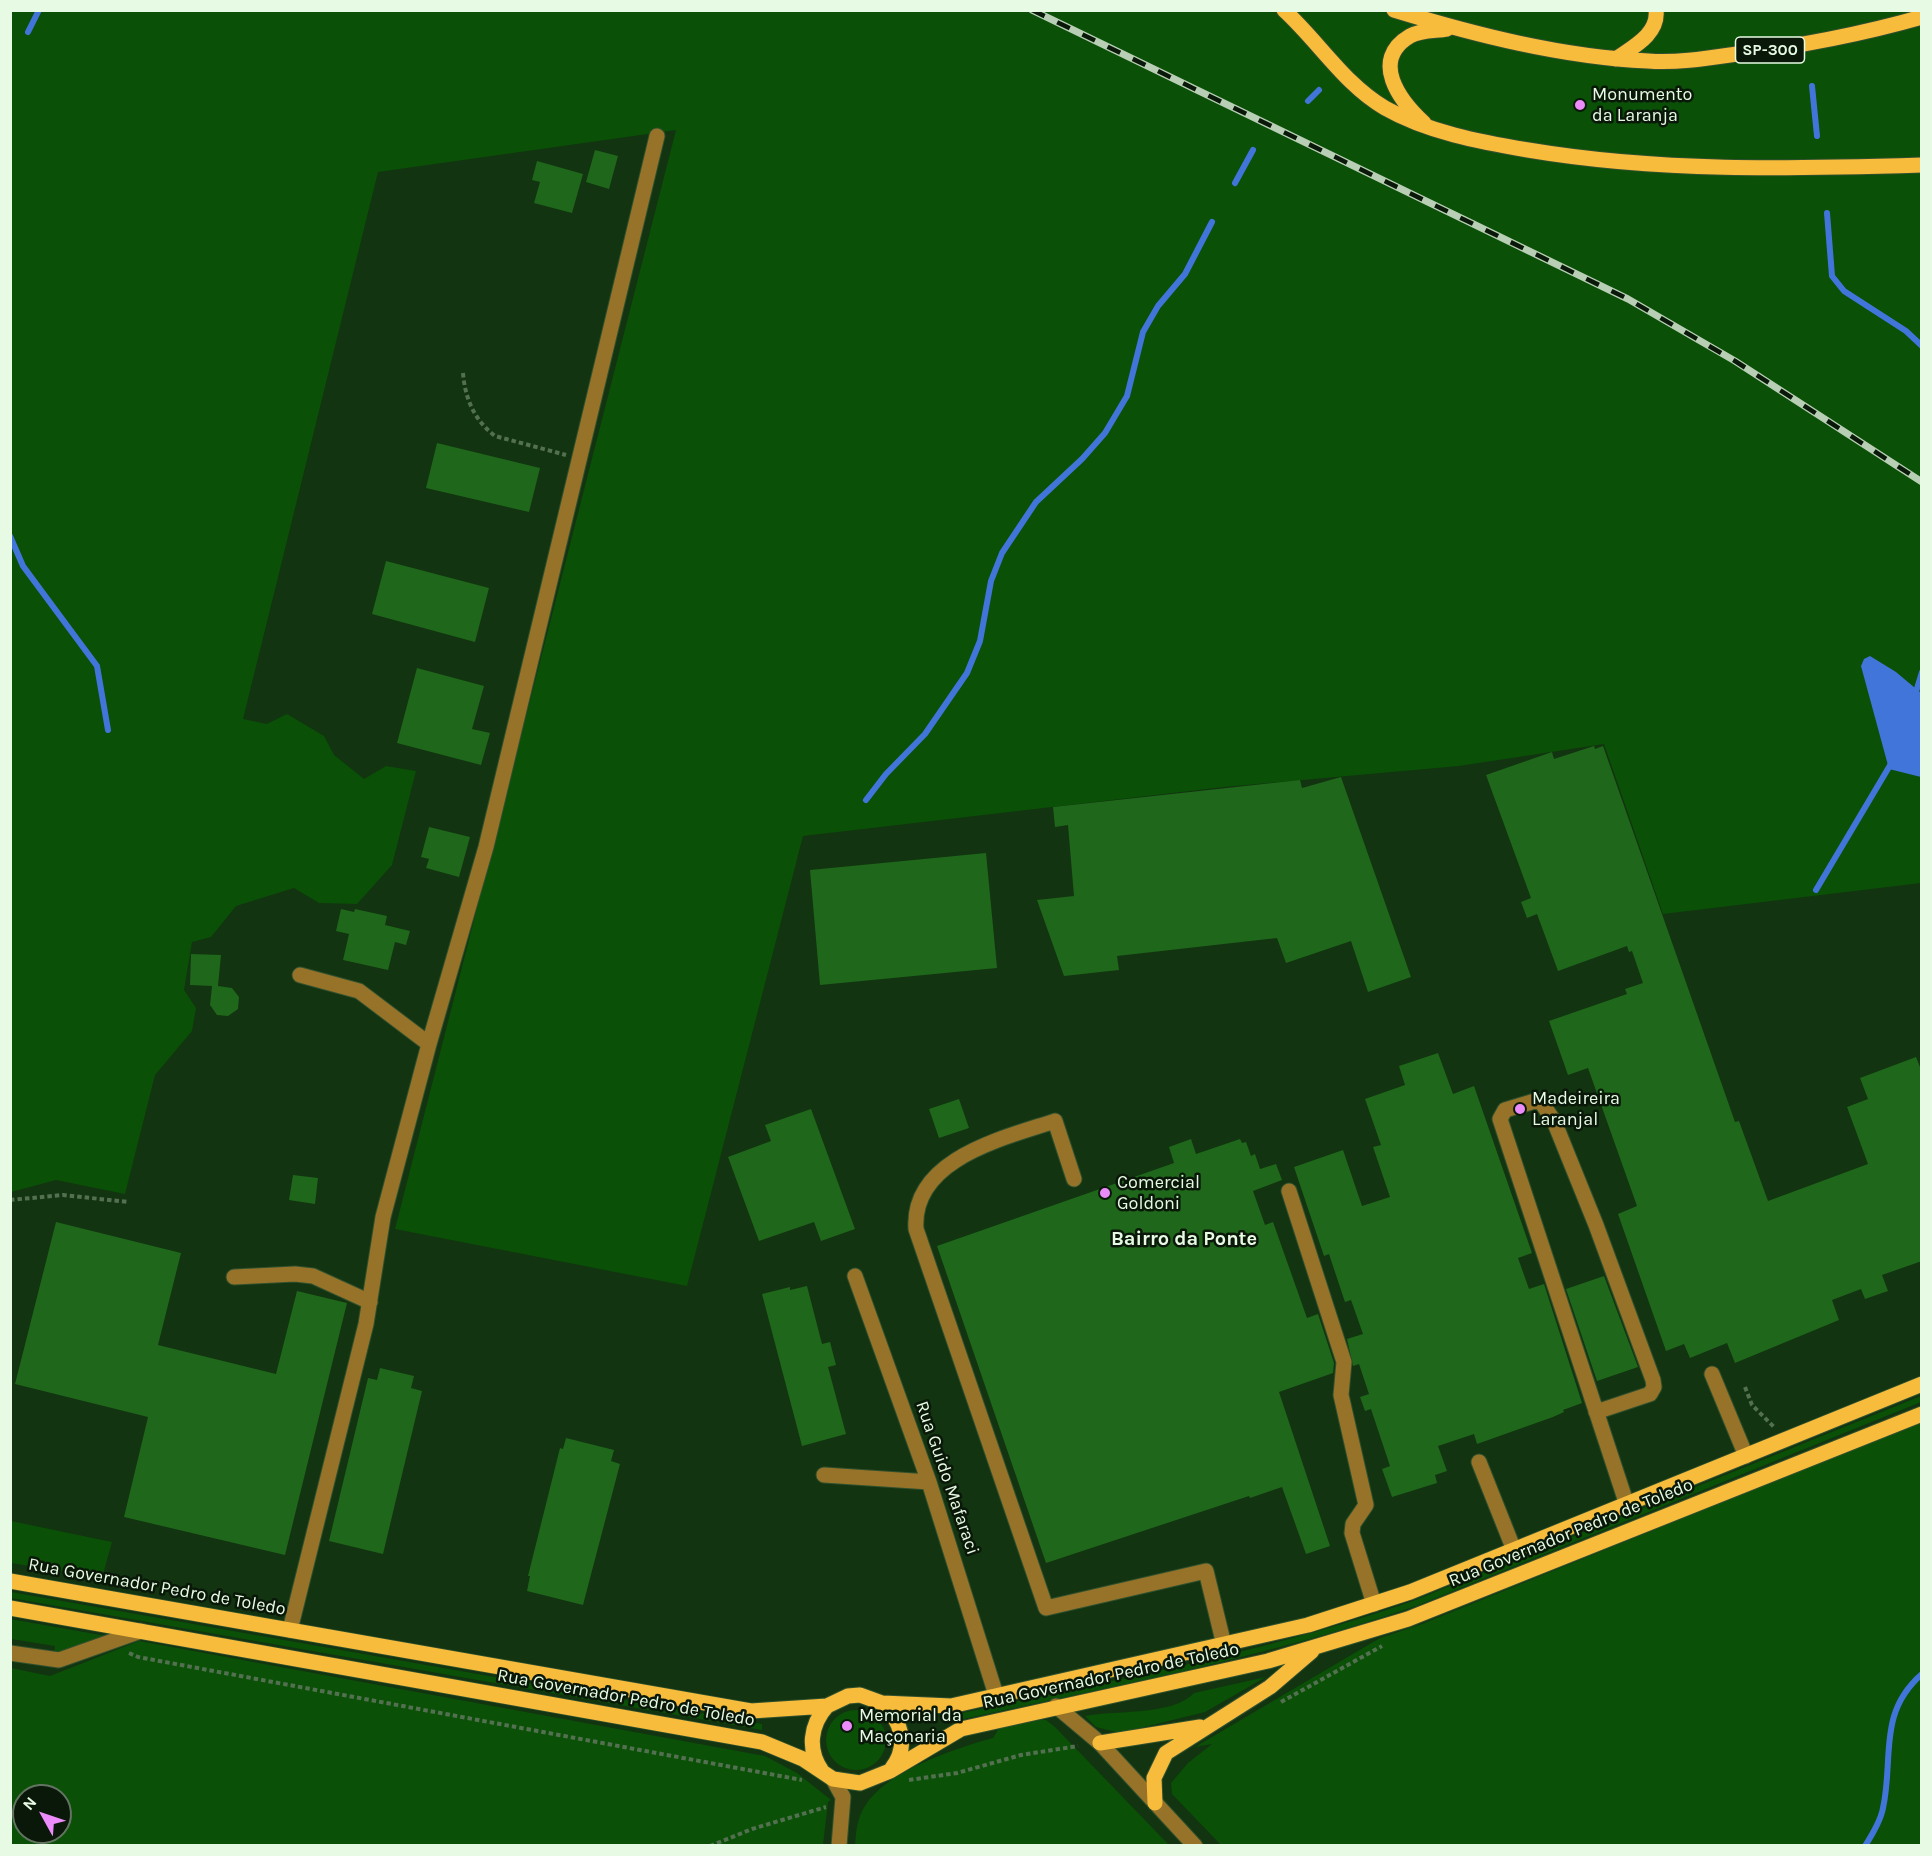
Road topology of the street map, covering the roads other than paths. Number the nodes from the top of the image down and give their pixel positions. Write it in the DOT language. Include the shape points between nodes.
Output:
graph roads {
  1 [pos="1284,10"];
  2 [pos="1394,10"];
  3 [pos="1656,10"];
  4 [pos="1922,16"];
  5 [pos="1454,28"];
  6 [pos="1616,58"];
  7 [pos="1428,127"];
  8 [pos="657,136"];
  9 [pos="1922,165"];
  10 [pos="300,975"];
  11 [pos="429,1044"];
  12 [pos="1074,1179"];
  13 [pos="1289,1191"];
  14 [pos="234,1276"];
  15 [pos="855,1276"];
  16 [pos="370,1302"];
  17 [pos="1712,1374"];
  18 [pos="1922,1383"];
  19 [pos="1596,1412"];
  20 [pos="1922,1414"];
  21 [pos="1746,1456"];
  22 [pos="1479,1462"];
  23 [pos="824,1474"];
  24 [pos="929,1482"];
  25 [pos="1627,1505"];
  26 [pos="1514,1550"];
  27 [pos="10,1581"];
  28 [pos="1374,1604"];
  29 [pos="10,1608"];
  30 [pos="290,1630"];
  31 [pos="141,1631"];
  32 [pos="1224,1645"];
  33 [pos="1315,1649"];
  34 [pos="10,1653"];
  35 [pos="996,1695"];
  36 [pos="882,1703"];
  37 [pos="827,1706"];
  38 [pos="1056,1706"];
  39 [pos="1207,1726"];
  40 [pos="1100,1743"];
  41 [pos="890,1771"];
  42 [pos="828,1776"];
  43 [pos="869,1780"];
  44 [pos="1155,1803"];
  45 [pos="843,1807"];
  46 [pos="839,1845"];
  47 [pos="1195,1845"];
  1 -- 7 [label="main road" via="1368,97"];
  2 -- 5 [label="main road, SP-300"];
  3 -- 6 [label="main road" via="1652,30"];
  4 -- 6 [label="main road, SP-300" via="1884,28 1765,51 1650,62"];
  5 -- 6 [label="main road, SP-300"];
  5 -- 7 [label="main road" via="1411,35 1391,59 1393,84 1406,105"];
  7 -- 9 [label="main road" via="1508,147 1638,165 1773,170"];
  8 -- 11 [label="street" via="486,847"];
  10 -- 11 [label="street" via="358,991"];
  11 -- 16 [label="street" via="383,1217"];
  12 -- 32 [label="street" via="1055,1121 976,1147 957,1158 934,1180 920,1202 916,1229 1046,1608 1206,1571"];
  13 -- 28 [label="street" via="1344,1362 1341,1395 1366,1505 1353,1524 1353,1541"];
  14 -- 16 [label="street" via="313,1276"];
  15 -- 24 [label="street, Rua Guido Mafaraci"];
  16 -- 30 [label="street"];
  17 -- 21 [label="street"];
  18 -- 21 [label="main road, Rua Governador Pedro de Toledo"];
  19 -- 19 [label="street" via="1650,1394 1653,1380 1554,1121 1541,1102 1535,1101 1505,1110 1500,1119"];
  19 -- 25 [label="street"];
  20 -- 33 [label="main road, Rua Governador Pedro de Toledo" via="1419,1615"];
  21 -- 25 [label="main road, Rua Governador Pedro de Toledo"];
  22 -- 26 [label="street"];
  23 -- 24 [label="street"];
  24 -- 35 [label="street, Rua Guido Mafaraci"];
  25 -- 26 [label="main road, Rua Governador Pedro de Toledo"];
  26 -- 28 [label="main road, Rua Governador Pedro de Toledo"];
  27 -- 30 [label="main road, Rua Governador Pedro de Toledo"];
  28 -- 32 [label="main road, Rua Governador Pedro de Toledo"];
  29 -- 31 [label="main road, Rua Governador Pedro de Toledo"];
  30 -- 37 [label="main road, Rua Governador Pedro de Toledo" via="751,1711"];
  31 -- 34 [label="street" via="59,1660"];
  31 -- 42 [label="main road, Rua Governador Pedro de Toledo" via="762,1742 803,1759"];
  32 -- 35 [label="main road, Rua Governador Pedro de Toledo"];
  33 -- 38 [label="main road, Rua Governador Pedro de Toledo"];
  33 -- 39 [label="main road" via="1270,1687"];
  35 -- 36 [label="main road, Rua Governador Pedro de Toledo" via="951,1706"];
  36 -- 37 [label="main road, Rua Governador Pedro de Toledo" via="860,1695"];
  36 -- 41 [label="main road" via="895,1717 901,1732 899,1757"];
  37 -- 42 [label="main road" via="816,1721 812,1739 813,1754"];
  38 -- 40 [label="street"];
  38 -- 41 [label="main road, Rua Governador Pedro de Toledo" via="961,1729"];
  39 -- 40 [label="main road"];
  39 -- 44 [label="main road" via="1161,1758 1154,1778"];
  40 -- 44 [label="street"];
  41 -- 43 [label="main road, Rua Governador Pedro de Toledo"];
  42 -- 43 [label="main road, Rua Governador Pedro de Toledo" via="850,1783"];
  42 -- 45 [label="street" via="843,1797"];
  43 -- 45 [label="street"];
  44 -- 47 [label="street"];
  45 -- 46 [label="street"];
}
